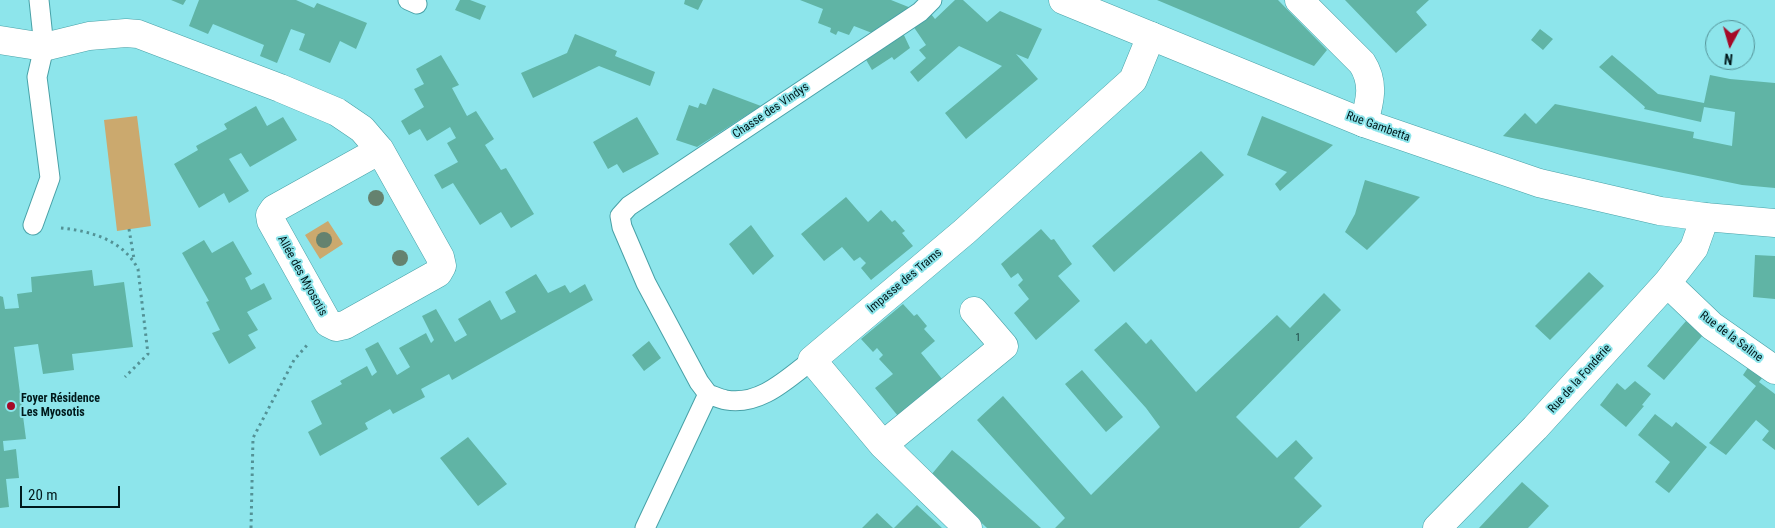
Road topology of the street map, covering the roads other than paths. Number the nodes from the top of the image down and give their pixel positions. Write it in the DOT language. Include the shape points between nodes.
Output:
graph roads {
  1 [pos="39,0"];
  2 [pos="932,0"];
  3 [pos="1064,0"];
  4 [pos="1299,0"];
  5 [pos="1151,36"];
  6 [pos="0,40"];
  7 [pos="44,47"];
  8 [pos="1364,123"];
  9 [pos="380,150"];
  10 [pos="1705,217"];
  11 [pos="1775,222"];
  12 [pos="33,225"];
  13 [pos="1667,283"];
  14 [pos="974,311"];
  15 [pos="812,360"];
  16 [pos="1775,370"];
  17 [pos="708,394"];
  18 [pos="883,445"];
  19 [pos="645,528"];
  20 [pos="968,528"];
  21 [pos="1437,528"];
  1 -- 7 [label="lane"];
  2 -- 17 [label="lane, Chasse des Vindys" via="920,12 629,206 620,216 646,283"];
  3 -- 5 [label="street, Rue Gambetta"];
  4 -- 8 [label="street" via="1368,72 1371,89"];
  5 -- 8 [label="street, Rue Gambetta"];
  5 -- 15 [label="street, Impasse des Trams" via="1133,80 964,232"];
  6 -- 7 [label="street, Allée des Myosotis"];
  7 -- 9 [label="street, Allée des Myosotis" via="89,36 138,34 337,112 362,129"];
  7 -- 12 [label="lane" via="38,77 50,178"];
  8 -- 10 [label="street, Rue Gambetta" via="1539,183 1660,211"];
  9 -- 9 [label="street, Allée des Myosotis" via="442,266 438,273 336,327 328,323 270,216 274,209"];
  10 -- 11 [label="street, Rue Gambetta"];
  10 -- 13 [label="street, Rue de la Fonderie" via="1694,248"];
  13 -- 16 [label="street, Rue de la Saline" via="1712,326"];
  13 -- 21 [label="street, Rue de la Fonderie" via="1535,428"];
  14 -- 18 [label="street" via="1004,346"];
  15 -- 17 [label="lane" via="766,394 747,400 727,400"];
  15 -- 18 [label="street"];
  17 -- 19 [label="lane"];
  18 -- 20 [label="street"];
}
